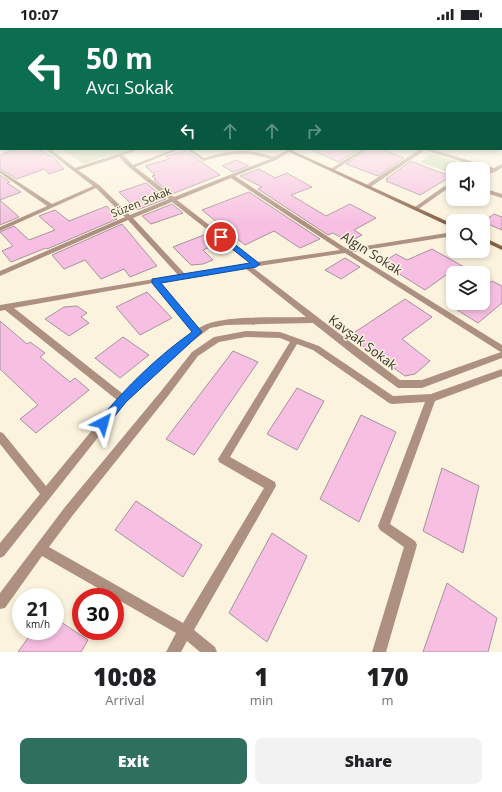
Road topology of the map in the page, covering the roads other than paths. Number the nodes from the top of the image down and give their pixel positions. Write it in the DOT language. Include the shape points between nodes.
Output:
graph roads {
  1 [pos="69,164"];
  2 [pos="91,164"];
  3 [pos="129,164"];
  4 [pos="139,164"];
  5 [pos="261,164"];
  6 [pos="319,164"];
  7 [pos="341,164"];
  8 [pos="401,164"];
  9 [pos="474,164"];
  10 [pos="502,165"];
  11 [pos="132,167"];
  12 [pos="76,169"];
  13 [pos="331,170"];
  14 [pos="494,170"];
  15 [pos="0,171"];
  16 [pos="490,171"];
  17 [pos="231,176"];
  18 [pos="98,186"];
  19 [pos="367,186"];
  20 [pos="446,188"];
  21 [pos="490,192"];
  22 [pos="502,196"];
  23 [pos="174,200"];
  24 [pos="51,206"];
  25 [pos="415,209"];
  26 [pos="129,217"];
  27 [pos="446,223"];
  28 [pos="0,229"];
  29 [pos="446,235"];
  30 [pos="490,243"];
  31 [pos="502,248"];
  32 [pos="345,250"];
  33 [pos="256,264"];
  34 [pos="246,266"];
  35 [pos="0,274"];
  36 [pos="182,276"];
  37 [pos="155,281"];
  38 [pos="3,308"];
  39 [pos="314,320"];
  40 [pos="198,332"];
  41 [pos="295,340"];
  42 [pos="502,349"];
  43 [pos="502,355"];
  44 [pos="502,372"];
  45 [pos="431,398"];
  46 [pos="122,399"];
  47 [pos="0,436"];
  48 [pos="46,494"];
  49 [pos="41,549"];
  50 [pos="0,552"];
  51 [pos="0,603"];
  52 [pos="184,631"];
  53 [pos="172,652"];
  54 [pos="210,652"];
  55 [pos="380,652"];
  1 -- 12 [label="street"];
  2 -- 12 [label="street"];
  3 -- 11 [label="street"];
  4 -- 11 [label="street"];
  5 -- 17 [label="street, Süzen Sokak"];
  6 -- 13 [label="main road"];
  7 -- 13 [label="street"];
  8 -- 19 [label="street"];
  9 -- 14 [label="street"];
  10 -- 14 [label="street"];
  11 -- 23 [label="street"];
  12 -- 18 [label="street"];
  13 -- 19 [label="main road"];
  14 -- 16 [label="street"];
  15 -- 24 [label="street"];
  17 -- 23 [label="street, Süzen Sokak"];
  17 -- 32 [label="street, Algın Sokak"];
  18 -- 24 [label="street"];
  18 -- 26 [label="street"];
  19 -- 25 [label="main road"];
  20 -- 25 [label="street"];
  21 -- 22 [label="street"];
  23 -- 26 [label="street, Süzen Sokak"];
  23 -- 33 [label="street"];
  24 -- 28 [label="street"];
  25 -- 27 [label="main road"];
  26 -- 35 [label="street, Süzen Sokak"];
  26 -- 36 [label="street"];
  29 -- 32 [label="street"];
  30 -- 31 [label="main road"];
  32 -- 33 [label="street"];
  32 -- 42 [label="street, Algın Sokak"];
  33 -- 34 [label="street"];
  34 -- 36 [label="street"];
  34 -- 39 [label="street, Kavşak Sokak"];
  36 -- 37 [label="street"];
  37 -- 38 [label="street"];
  37 -- 40 [label="street"];
  38 -- 46 [label="street"];
  39 -- 40 [label="street" via="226,322 208,326"];
  39 -- 43 [label="street, Kavşak Sokak" via="398,384 422,384"];
  40 -- 46 [label="street"];
  41 -- 45 [label="street" via="316,348 392,400"];
  41 -- 49 [label="street" via="280,335 246,334 217,339 195,354"];
  41 -- 52 [label="street" via="223,459 271,486"];
  44 -- 45 [label="street"];
  45 -- 55 [label="street" via="384,526 411,545"];
  46 -- 48 [label="street"];
  47 -- 48 [label="street"];
  48 -- 50 [label="street"];
  49 -- 51 [label="street"];
  49 -- 52 [label="street"];
  52 -- 53 [label="street"];
  52 -- 54 [label="street"];
}
